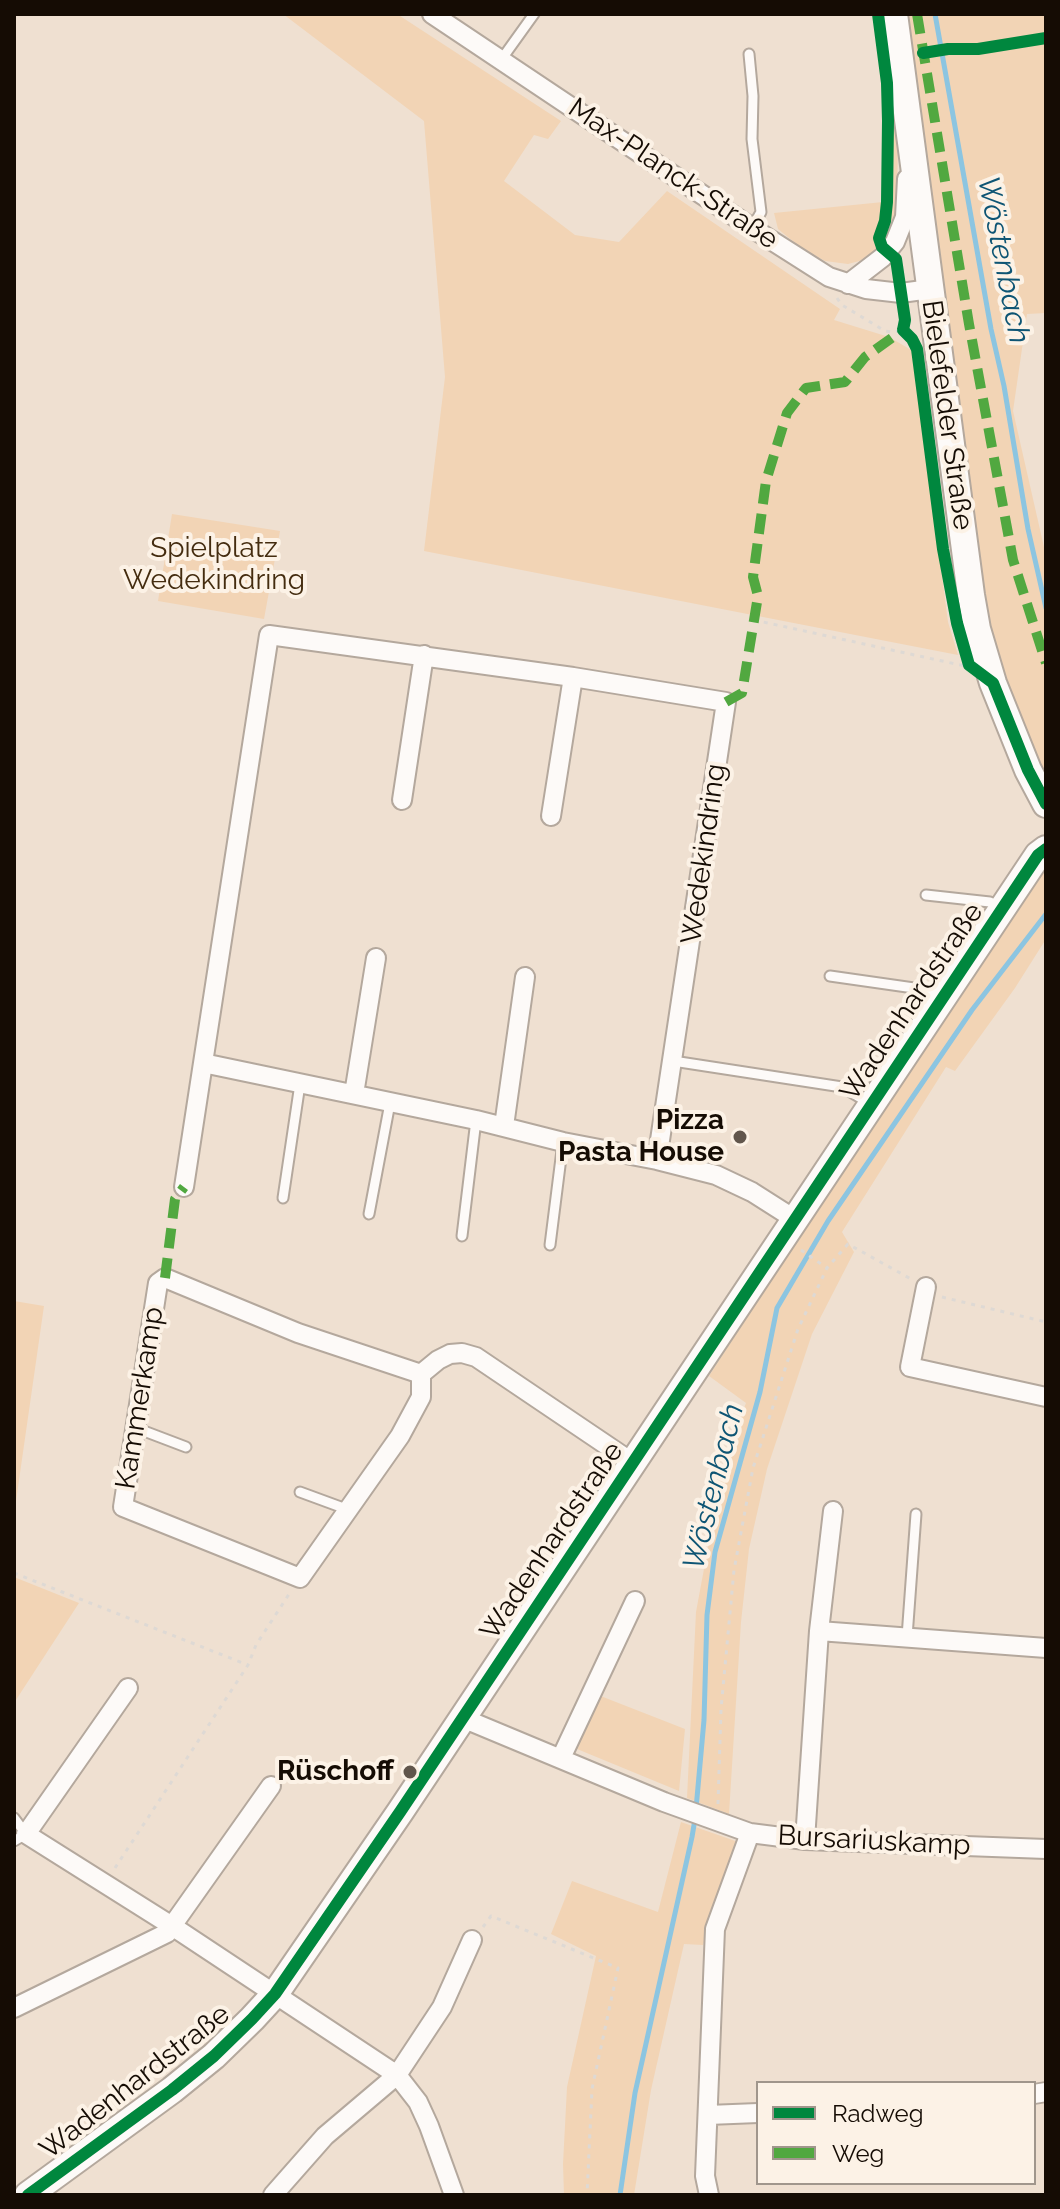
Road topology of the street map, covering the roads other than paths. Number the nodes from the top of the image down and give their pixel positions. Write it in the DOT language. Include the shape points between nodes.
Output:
graph roads {
  1 [pos="432,14"];
  2 [pos="534,14"];
  3 [pos="894,14"];
  4 [pos="749,54"];
  5 [pos="501,60"];
  6 [pos="910,132"];
  7 [pos="752,228"];
  8 [pos="841,289"];
  9 [pos="930,289"];
  10 [pos="424,655"];
  11 [pos="573,677"];
  12 [pos="402,800"];
  13 [pos="1046,804"];
  14 [pos="551,816"];
  15 [pos="1046,849"];
  16 [pos="926,895"];
  17 [pos="1003,909"];
  18 [pos="376,958"];
  19 [pos="830,976"];
  20 [pos="525,977"];
  21 [pos="943,999"];
  22 [pos="673,1061"];
  23 [pos="203,1063"];
  24 [pos="300,1084"];
  25 [pos="354,1094"];
  26 [pos="390,1103"];
  27 [pos="872,1105"];
  28 [pos="476,1120"];
  29 [pos="504,1126"];
  30 [pos="563,1142"];
  31 [pos="657,1160"];
  32 [pos="184,1187"];
  33 [pos="283,1198"];
  34 [pos="369,1214"];
  35 [pos="795,1233"];
  36 [pos="462,1236"];
  37 [pos="550,1245"];
  38 [pos="926,1287"];
  39 [pos="421,1374"];
  40 [pos="1046,1397"];
  41 [pos="136,1428"];
  42 [pos="186,1447"];
  43 [pos="633,1463"];
  44 [pos="300,1492"];
  45 [pos="349,1510"];
  46 [pos="833,1511"];
  47 [pos="916,1514"];
  48 [pos="635,1601"];
  49 [pos="819,1631"];
  50 [pos="907,1637"];
  51 [pos="1046,1648"];
  52 [pos="128,1688"];
  53 [pos="464,1716"];
  54 [pos="561,1758"];
  55 [pos="271,1786"];
  56 [pos="14,1818"];
  57 [pos="750,1833"];
  58 [pos="20,1837"];
  59 [pos="805,1840"];
  60 [pos="1046,1849"];
  61 [pos="172,1926"];
  62 [pos="472,1940"];
  63 [pos="275,1994"];
  64 [pos="14,2008"];
  65 [pos="397,2075"];
  66 [pos="756,2113"];
  67 [pos="708,2115"];
  68 [pos="28,2195"];
  69 [pos="273,2195"];
  70 [pos="454,2195"];
  71 [pos="709,2195"];
  1 -- 5 [label="street, Max-Planck-Straße"];
  2 -- 5 [label="lane"];
  3 -- 6 [label="street, Bielefelder Straße"];
  4 -- 7 [label="lane" via="761,212"];
  5 -- 7 [label="street, Max-Planck-Straße"];
  6 -- 8 [label="street" via="905,217 895,242"];
  6 -- 9 [label="street, Bielefelder Straße"];
  7 -- 8 [label="street, Max-Planck-Straße"];
  8 -- 9 [label="street, Max-Planck-Straße"];
  9 -- 13 [label="street, Bielefelder Straße" via="977,629 993,683"];
  10 -- 11 [label="street, Wedekindring"];
  10 -- 12 [label="street"];
  10 -- 23 [label="street, Wedekindring" via="269,635"];
  11 -- 14 [label="street"];
  11 -- 22 [label="street, Wedekindring" via="726,702"];
  15 -- 17 [label="street, Wadenhardstraße"];
  16 -- 17 [label="lane" via="990,902"];
  17 -- 21 [label="street, Wadenhardstraße"];
  18 -- 25 [label="street"];
  19 -- 21 [label="lane" via="928,990"];
  20 -- 29 [label="street"];
  21 -- 27 [label="street, Wadenhardstraße"];
  22 -- 27 [label="lane" via="842,1087"];
  22 -- 31 [label="street, Wedekindring"];
  23 -- 24 [label="street"];
  23 -- 32 [label="street, Wedekindring"];
  24 -- 25 [label="street"];
  24 -- 33 [label="lane"];
  25 -- 26 [label="street"];
  26 -- 28 [label="street"];
  26 -- 34 [label="lane"];
  27 -- 35 [label="street, Wadenhardstraße"];
  28 -- 29 [label="street"];
  28 -- 36 [label="lane"];
  29 -- 30 [label="street"];
  30 -- 31 [label="street"];
  30 -- 37 [label="lane"];
  31 -- 35 [label="street" via="738,1185"];
  35 -- 43 [label="street, Wadenhardstraße"];
  38 -- 40 [label="street" via="910,1367"];
  39 -- 41 [label="street, Kammerkamp" via="298,1333 165,1278 158,1283"];
  39 -- 43 [label="street" via="450,1354 476,1357"];
  39 -- 45 [label="street" via="421,1397"];
  41 -- 42 [label="lane"];
  41 -- 45 [label="street, Kammerkamp" via="123,1507 300,1578"];
  43 -- 53 [label="street, Wadenhardstraße"];
  44 -- 45 [label="lane"];
  46 -- 49 [label="street"];
  47 -- 50 [label="lane"];
  48 -- 54 [label="street"];
  49 -- 50 [label="street"];
  49 -- 59 [label="street"];
  50 -- 51 [label="street"];
  52 -- 58 [label="street"];
  53 -- 54 [label="street"];
  53 -- 63 [label="street, Wadenhardstraße"];
  54 -- 57 [label="street"];
  55 -- 61 [label="street"];
  56 -- 58 [label="lane"];
  57 -- 59 [label="street, Bursariuskamp"];
  57 -- 67 [label="street, Bursariuskamp" via="715,1929"];
  58 -- 61 [label="street"];
  59 -- 60 [label="street, Bursariuskamp"];
  61 -- 63 [label="street"];
  61 -- 64 [label="street"];
  62 -- 65 [label="street" via="442,2007"];
  63 -- 65 [label="street"];
  63 -- 68 [label="street, Wadenhardstraße" via="214,2056"];
  65 -- 69 [label="street" via="325,2136"];
  65 -- 70 [label="street" via="423,2114"];
  66 -- 67 [label="street"];
  67 -- 71 [label="street, Bursariuskamp"];
}
